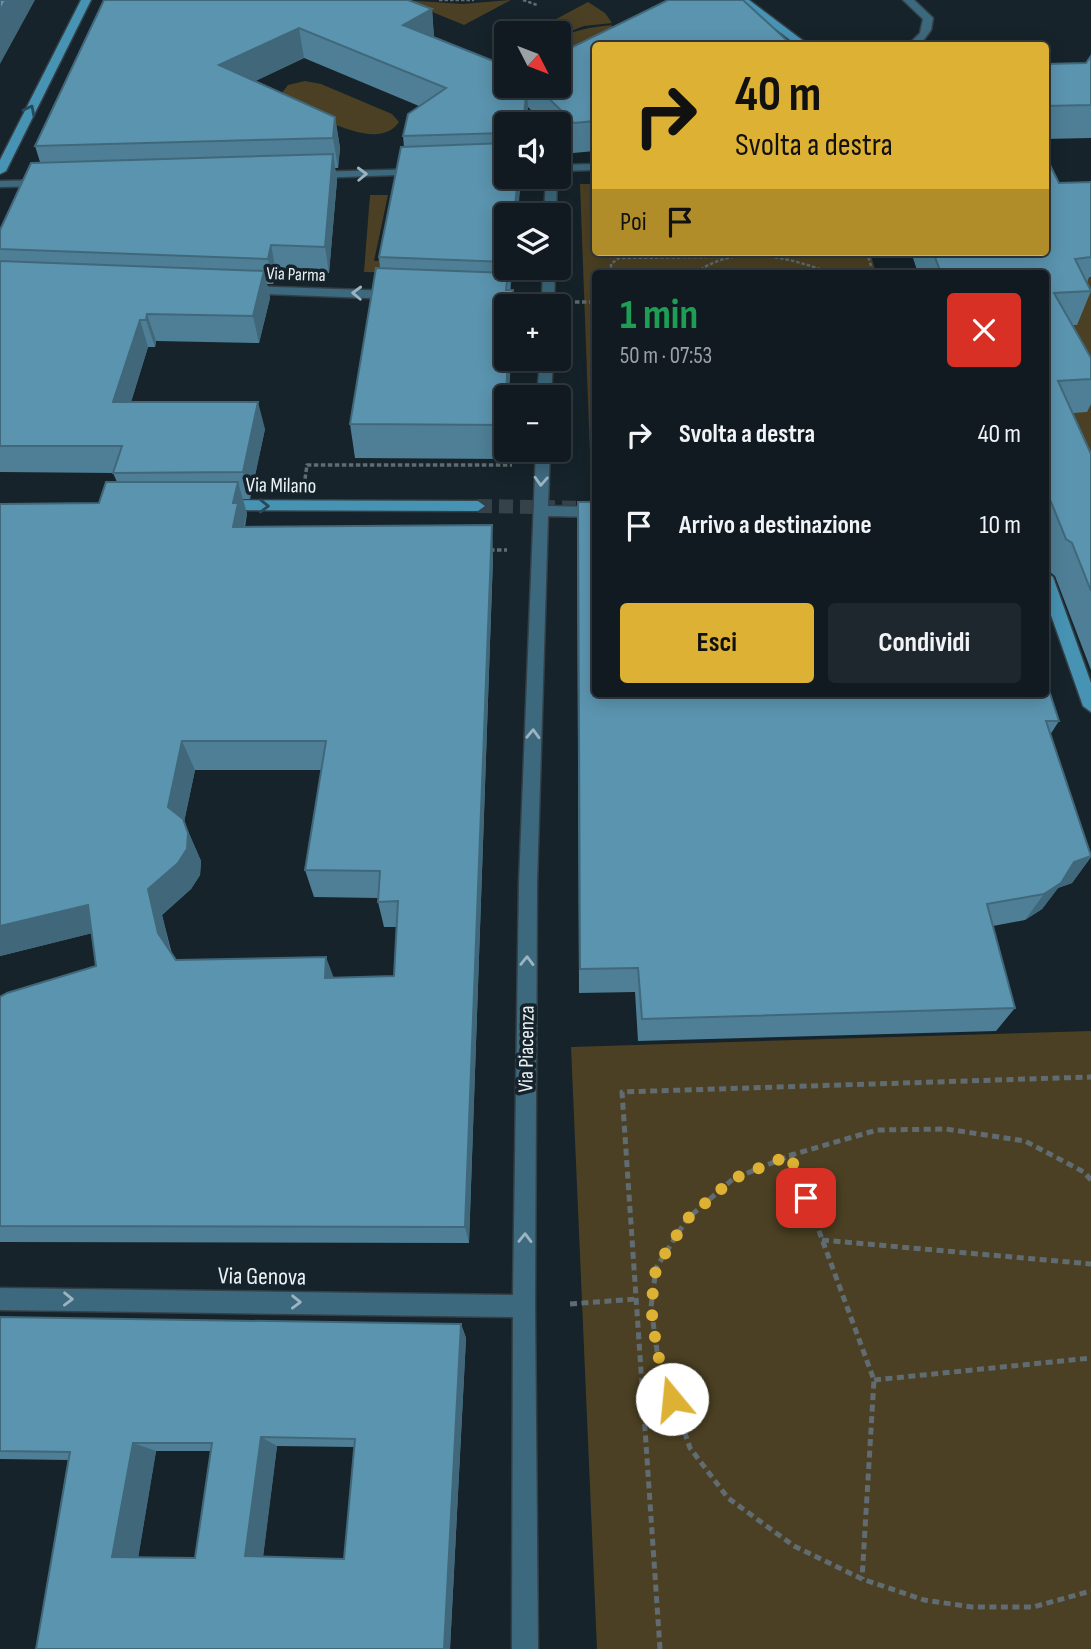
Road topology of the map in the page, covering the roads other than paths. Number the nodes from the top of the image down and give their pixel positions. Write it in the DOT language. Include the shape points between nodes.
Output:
graph roads {
  1 [pos="86,0"];
  2 [pos="908,0"];
  3 [pos="747,1"];
  4 [pos="800,42"];
  5 [pos="917,42"];
  6 [pos="592,167"];
  7 [pos="571,168"];
  8 [pos="0,171"];
  9 [pos="437,171"];
  10 [pos="298,176"];
  11 [pos="63,182"];
  12 [pos="0,184"];
  13 [pos="233,289"];
  14 [pos="411,295"];
  15 [pos="479,298"];
  16 [pos="494,299"];
  17 [pos="542,462"];
  18 [pos="205,505"];
  19 [pos="478,506"];
  20 [pos="540,512"];
  21 [pos="592,512"];
  22 [pos="1049,588"];
  23 [pos="1091,706"];
  24 [pos="0,1298"];
  25 [pos="524,1306"];
  26 [pos="525,1649"];
  8 -- 1 [label="street, one-way"];
  2 -- 5 [label="street" via="928,18 929,27"];
  3 -- 4 [label="street"];
  6 -- 7 [label="street"];
  10 -- 9 [label="street, one-way"];
  11 -- 12 [label="street"];
  14 -- 13 [label="street, Via Parma, one-way"];
  15 -- 16 [label="street"];
  17 -- 20 [label="street, Via Piacenza, one-way"];
  18 -- 19 [label="street, Via Milano, one-way"];
  20 -- 21 [label="street"];
  25 -- 20 [label="street, Via Piacenza, one-way" via="528,883"];
  22 -- 23 [label="street"];
  24 -- 25 [label="street, Via Genova, one-way"];
  25 -- 26 [label="street, Via Piacenza"];
}
